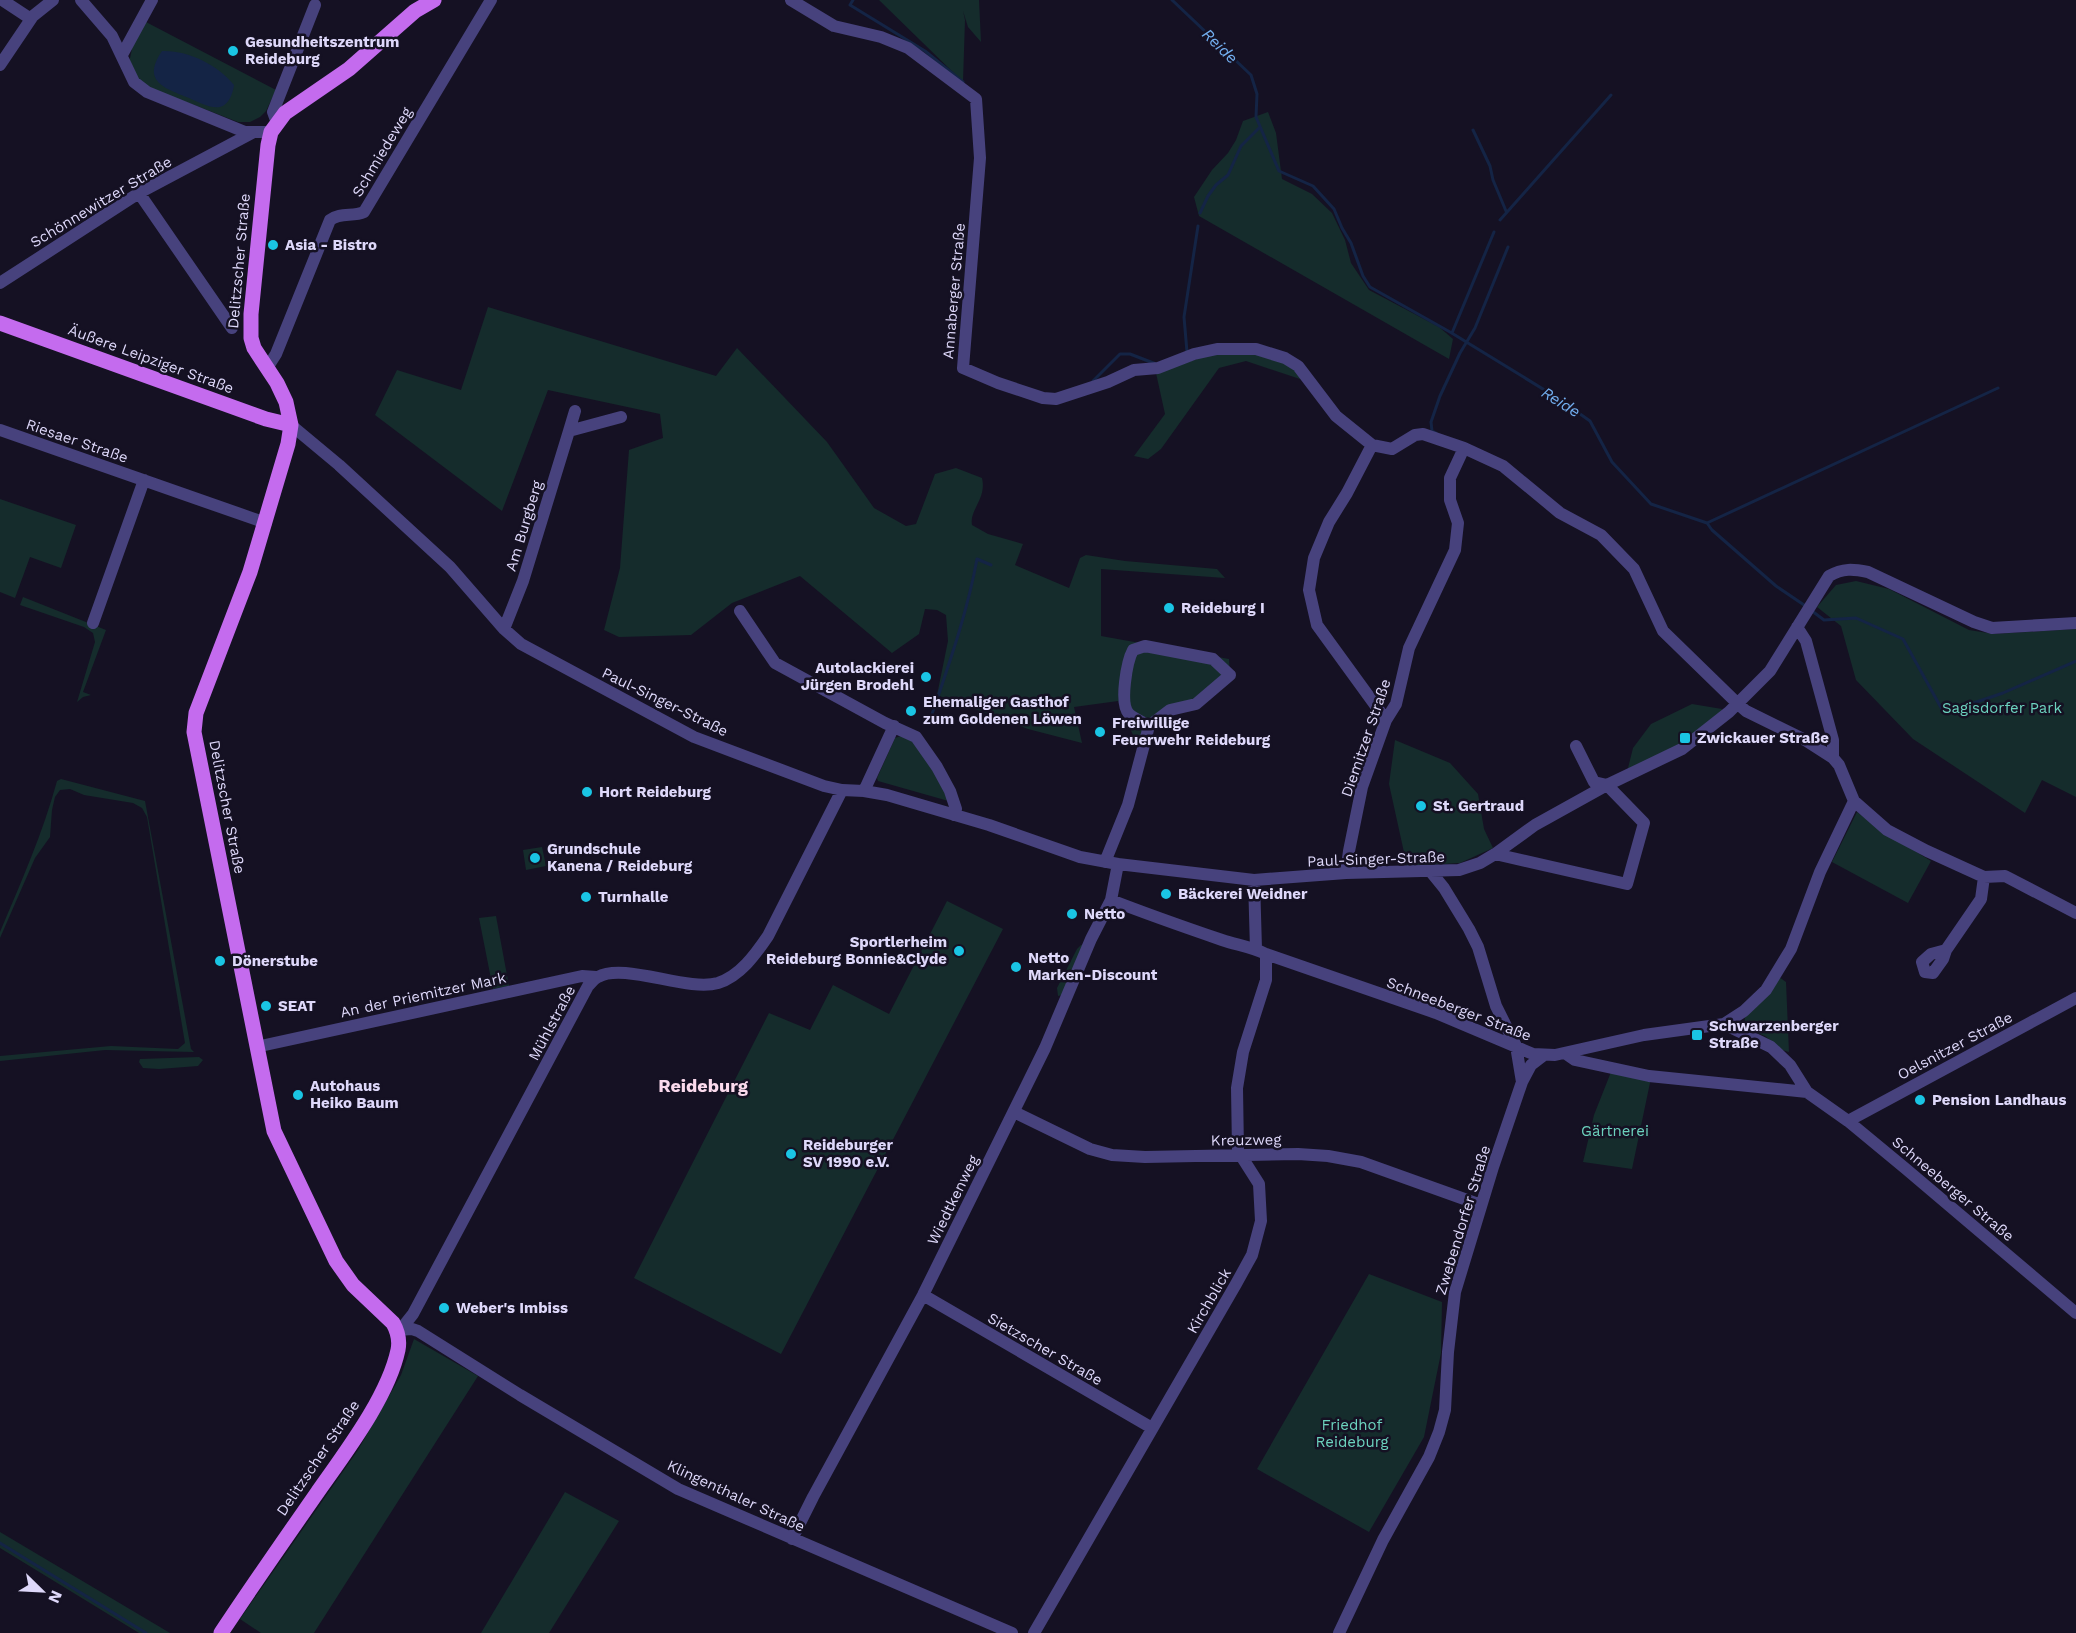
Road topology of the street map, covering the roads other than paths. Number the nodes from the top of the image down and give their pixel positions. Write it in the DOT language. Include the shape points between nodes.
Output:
graph roads {
  1 [pos="2,0"];
  2 [pos="53,0"];
  3 [pos="81,0"];
  4 [pos="152,0"];
  5 [pos="434,0"];
  6 [pos="491,0"];
  7 [pos="791,0"];
  8 [pos="315,4"];
  9 [pos="31,19"];
  10 [pos="122,55"];
  11 [pos="0,65"];
  12 [pos="274,128"];
  13 [pos="252,133"];
  14 [pos="139,193"];
  15 [pos="0,283"];
  16 [pos="0,323"];
  17 [pos="232,328"];
  18 [pos="267,368"];
  19 [pos="575,411"];
  20 [pos="621,417"];
  21 [pos="291,425"];
  22 [pos="0,430"];
  23 [pos="569,431"];
  24 [pos="1372,444"];
  25 [pos="1464,448"];
  26 [pos="1392,449"];
  27 [pos="1366,459"];
  28 [pos="144,480"];
  29 [pos="266,523"];
  30 [pos="740,611"];
  31 [pos="93,623"];
  32 [pos="2076,623"];
  33 [pos="1797,627"];
  34 [pos="504,629"];
  35 [pos="1738,704"];
  36 [pos="1386,720"];
  37 [pos="894,726"];
  38 [pos="1149,726"];
  39 [pos="1576,746"];
  40 [pos="1833,758"];
  41 [pos="1607,785"];
  42 [pos="842,790"];
  43 [pos="864,791"];
  44 [pos="1854,801"];
  45 [pos="954,815"];
  46 [pos="1495,854"];
  47 [pos="1112,863"];
  48 [pos="1431,872"];
  49 [pos="1346,873"];
  50 [pos="1983,877"];
  51 [pos="1254,880"];
  52 [pos="1111,900"];
  53 [pos="2076,913"];
  54 [pos="1946,950"];
  55 [pos="1261,951"];
  56 [pos="596,977"];
  57 [pos="2076,998"];
  58 [pos="1724,1024"];
  59 [pos="1516,1046"];
  60 [pos="256,1047"];
  61 [pos="1565,1053"];
  62 [pos="1544,1055"];
  63 [pos="1522,1082"];
  64 [pos="1807,1092"];
  65 [pos="1014,1112"];
  66 [pos="1848,1121"];
  67 [pos="1240,1155"];
  68 [pos="1482,1204"];
  69 [pos="923,1295"];
  70 [pos="2076,1313"];
  71 [pos="406,1326"];
  72 [pos="1152,1428"];
  73 [pos="792,1539"];
  74 [pos="221,1633"];
  75 [pos="1012,1633"];
  76 [pos="1034,1633"];
  77 [pos="1339,1633"];
  1 -- 9 [label="street"];
  2 -- 9 [label="street"];
  3 -- 10 [label="street" via="112,36"];
  4 -- 10 [label="street"];
  5 -- 12 [label="main road" via="414,11 349,69 298,103"];
  6 -- 18 [label="street, Schmiedeweg" via="364,212 330,220"];
  7 -- 24 [label="street, Annaberger Straße" via="834,26 908,48 976,99 980,158 963,368 1018,390 1056,399 1134,370 1158,368 1194,354 1217,349 1256,349 1298,366 1336,416"];
  8 -- 12 [label="street" via="273,112"];
  9 -- 11 [label="street"];
  10 -- 13 [label="street" via="134,82 147,92"];
  12 -- 13 [label="street"];
  12 -- 18 [label="main road, Delitzscher Straße" via="268,145 251,327 254,348"];
  13 -- 14 [label="street, Schönnewitzer Straße"];
  14 -- 15 [label="street, Schönnewitzer Straße"];
  14 -- 17 [label="street"];
  16 -- 21 [label="main road, Äußere Leipziger Straße"];
  18 -- 21 [label="main road, Delitzscher Straße" via="282,393"];
  19 -- 23 [label="street, Am Burgberg"];
  20 -- 23 [label="street"];
  21 -- 29 [label="main road, Delitzscher Straße"];
  21 -- 34 [label="street, Paul-Singer-Straße" via="450,567"];
  22 -- 28 [label="street, Riesaer Straße"];
  23 -- 34 [label="street, Am Burgberg" via="523,581"];
  24 -- 26 [label="street, Annaberger Straße"];
  24 -- 27 [label="street"];
  25 -- 26 [label="street" via="1423,434"];
  25 -- 35 [label="street" via="1503,466 1560,513 1600,535 1634,569 1663,631"];
  25 -- 36 [label="street, Diemitzer Straße" via="1450,478 1450,500 1458,523 1455,550 1409,648 1396,704"];
  26 -- 27 [label="street"];
  27 -- 36 [label="street" via="1329,522 1314,558 1309,590 1317,625"];
  28 -- 29 [label="street, Riesaer Straße"];
  28 -- 31 [label="street"];
  29 -- 60 [label="main road, Delitzscher Straße" via="193,725"];
  30 -- 37 [label="street" via="776,663"];
  32 -- 33 [label="street, Paul-Singer-Straße" via="1992,628 1868,572 1847,569 1829,576"];
  33 -- 35 [label="street, Paul-Singer-Straße" via="1770,671"];
  33 -- 40 [label="street" via="1806,641 1833,740"];
  34 -- 42 [label="street, Paul-Singer-Straße" via="521,644 694,737"];
  35 -- 40 [label="street"];
  35 -- 41 [label="street, Paul-Singer-Straße" via="1682,749"];
  36 -- 49 [label="street, Diemitzer Straße" via="1362,787"];
  37 -- 43 [label="street"];
  37 -- 45 [label="street" via="916,737 925,748 950,791"];
  38 -- 38 [label="street" via="1170,710 1196,704 1230,675 1213,660 1145,646 1133,650 1124,703 1129,714"];
  38 -- 47 [label="street"];
  39 -- 41 [label="street" via="1594,782"];
  40 -- 44 [label="street"];
  41 -- 46 [label="street, Paul-Singer-Straße" via="1535,825"];
  41 -- 46 [label="street" via="1644,824 1627,884"];
  42 -- 43 [label="street, Paul-Singer-Straße"];
  42 -- 56 [label="street, Mühlstraße" via="768,936 739,970 707,984 612,973"];
  43 -- 45 [label="street, Paul-Singer-Straße"];
  44 -- 50 [label="street" via="1887,830"];
  44 -- 58 [label="street" via="1820,872 1791,949 1766,990"];
  45 -- 47 [label="street, Paul-Singer-Straße" via="1080,857"];
  46 -- 48 [label="street, Paul-Singer-Straße" via="1459,870"];
  47 -- 51 [label="street, Paul-Singer-Straße"];
  47 -- 52 [label="street, Wiedtkenweg"];
  48 -- 49 [label="street, Paul-Singer-Straße"];
  48 -- 59 [label="street, Zwebendorfer Straße" via="1469,928 1496,1006"];
  49 -- 51 [label="street, Paul-Singer-Straße"];
  50 -- 53 [label="street" via="2005,876"];
  50 -- 54 [label="street" via="1981,899"];
  51 -- 55 [label="street"];
  52 -- 55 [label="street, Schneeberger Straße"];
  52 -- 65 [label="street, Wiedtkenweg"];
  55 -- 59 [label="street, Schneeberger Straße"];
  55 -- 67 [label="street, Kirchblick" via="1266,980 1239,1070"];
  56 -- 60 [label="street, An der Priemitzer Mark" via="582,976"];
  56 -- 71 [label="street, Mühlstraße"];
  57 -- 66 [label="street, Oelsnitzer Straße"];
  58 -- 61 [label="street" via="1644,1035"];
  58 -- 64 [label="street, Schneeberger Straße" via="1772,1047 1790,1065"];
  59 -- 62 [label="street, Schneeberger Straße"];
  59 -- 63 [label="street, Zwebendorfer Straße"];
  60 -- 71 [label="main road, Delitzscher Straße" via="278,1143 336,1262 388,1318"];
  61 -- 62 [label="street, Schneeberger Straße"];
  61 -- 64 [label="street, Schneeberger Straße" via="1575,1060 1649,1076"];
  62 -- 63 [label="street, Zwebendorfer Straße" via="1531,1065"];
  63 -- 68 [label="street, Zwebendorfer Straße"];
  64 -- 66 [label="street, Schneeberger Straße"];
  65 -- 67 [label="street, Kreuzweg" via="1090,1149 1112,1155"];
  65 -- 69 [label="street, Wiedtkenweg"];
  66 -- 70 [label="street, Schneeberger Straße"];
  67 -- 68 [label="street, Kreuzweg" via="1298,1154 1351,1160"];
  67 -- 72 [label="street, Kirchblick" via="1259,1184 1258,1239"];
  68 -- 77 [label="street, Zwebendorfer Straße" via="1455,1292 1445,1410 1439,1432"];
  69 -- 72 [label="street, Sietzscher Straße"];
  69 -- 73 [label="street, Wiedtkenweg"];
  71 -- 73 [label="street, Klingenthaler Straße" via="678,1489"];
  71 -- 74 [label="main road, Delitzscher Straße" via="394,1362 366,1420"];
  72 -- 76 [label="street, Kirchblick"];
  73 -- 75 [label="street, Klingenthaler Straße"];
}
